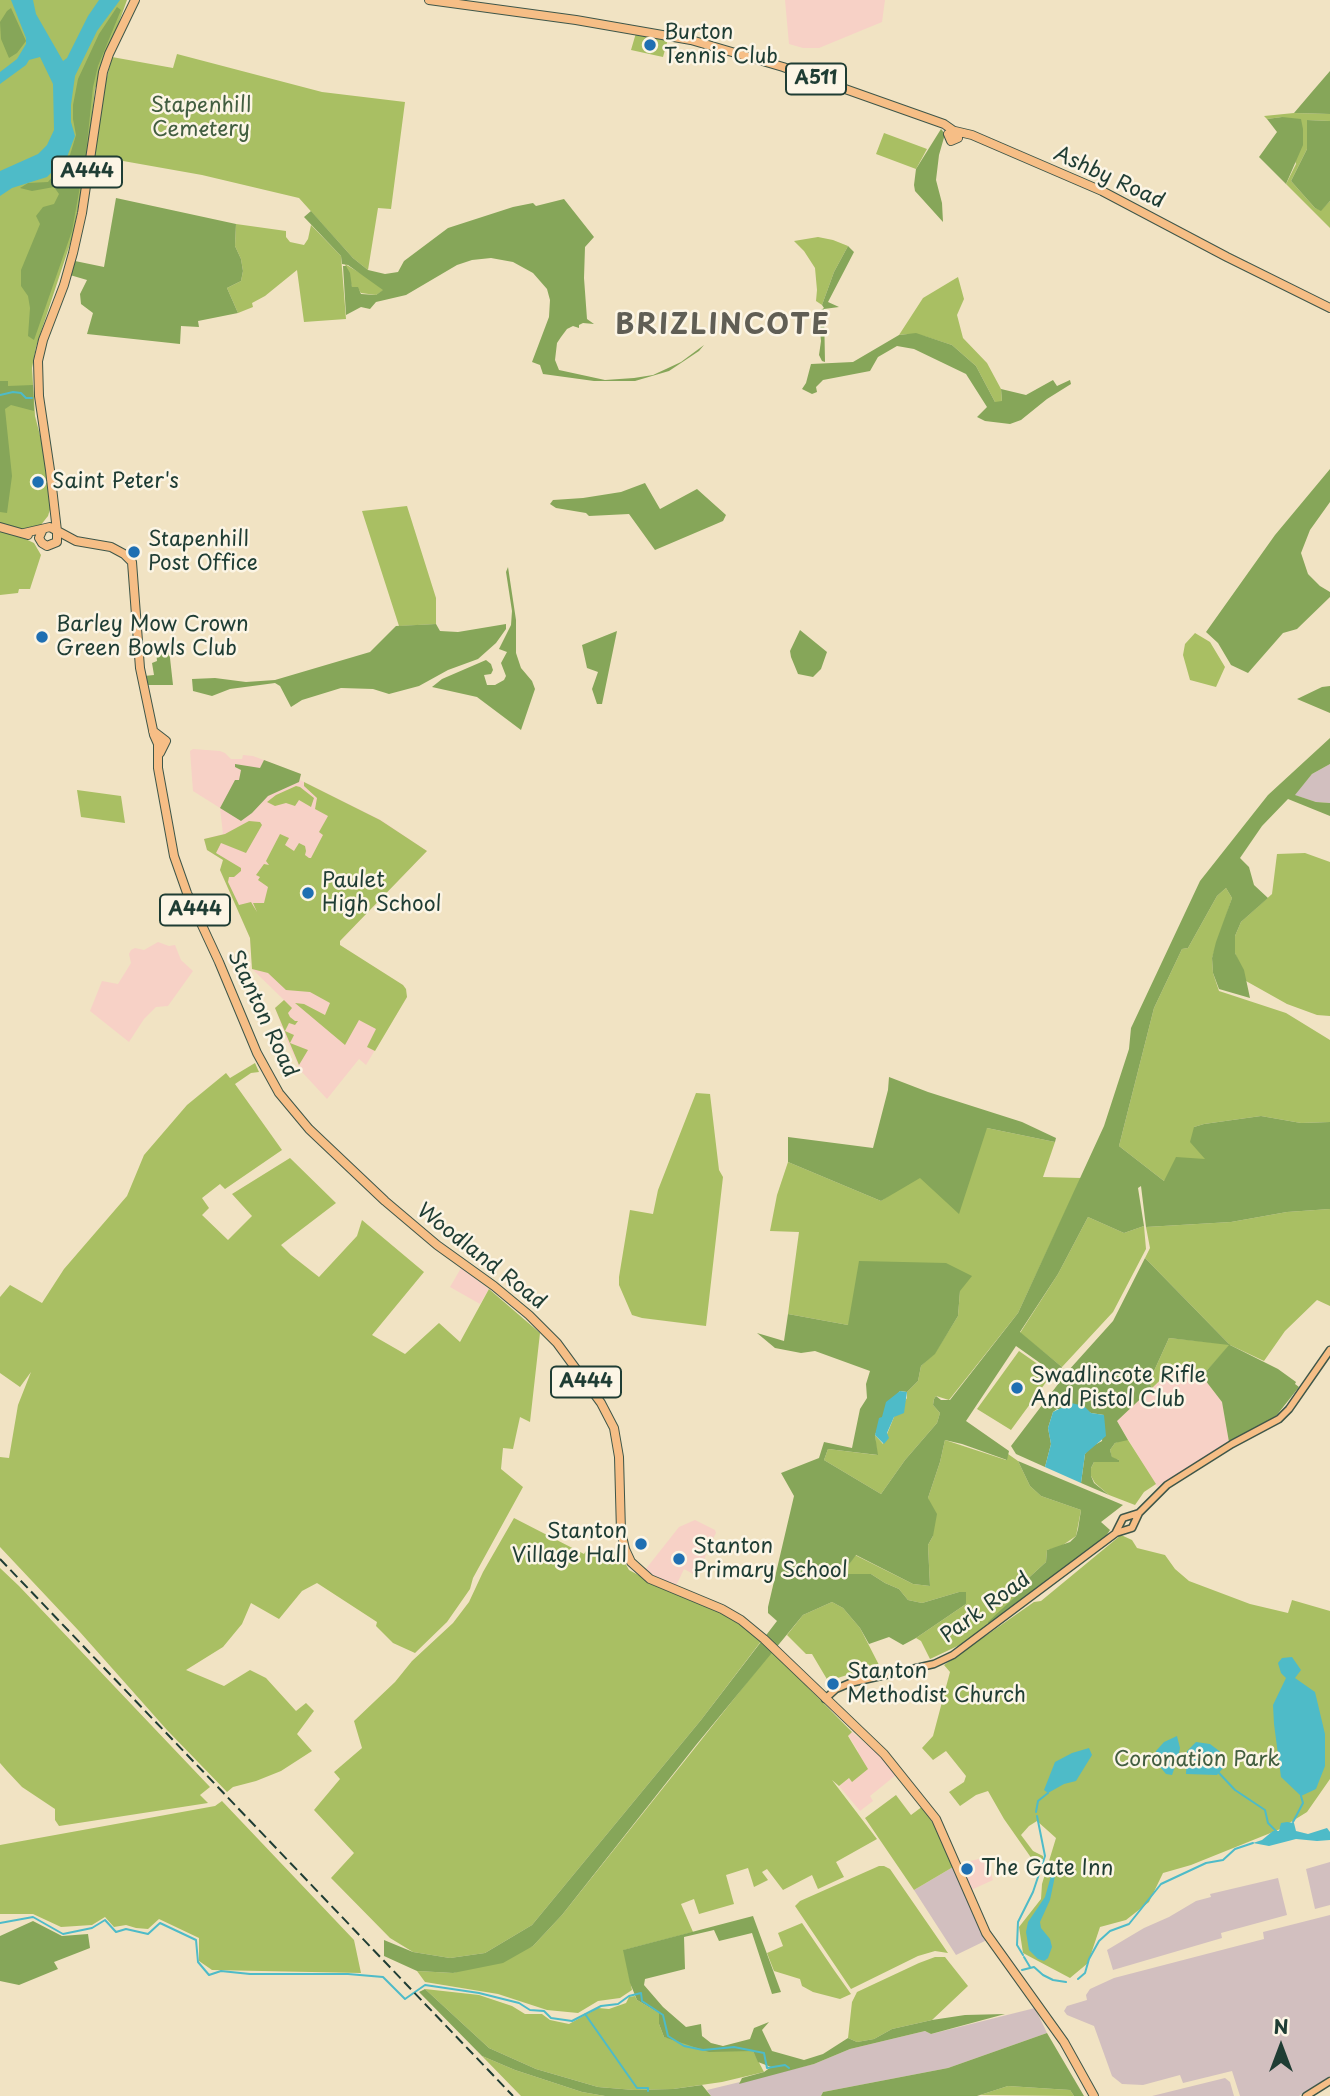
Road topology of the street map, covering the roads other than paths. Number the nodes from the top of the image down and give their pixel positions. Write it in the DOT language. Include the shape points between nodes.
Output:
graph roads {
  1 [pos="135,0"];
  2 [pos="429,0"];
  3 [pos="1330,308"];
  4 [pos="54,509"];
  5 [pos="1,527"];
  6 [pos="44,529"];
  7 [pos="57,532"];
  8 [pos="24,534"];
  9 [pos="76,541"];
  10 [pos="40,542"];
  11 [pos="55,544"];
  12 [pos="331,1151"];
  13 [pos="1330,1350"];
  14 [pos="1139,1513"];
  15 [pos="1127,1517"];
  16 [pos="1133,1522"];
  17 [pos="1120,1524"];
  18 [pos="1125,1530"];
  19 [pos="1116,1533"];
  20 [pos="825,1699"];
  21 [pos="1330,2081"];
  22 [pos="1094,2096"];
  23 [pos="1306,2096"];
  1 -- 4 [label="highway, A444" via="103,72 73,253 38,361"];
  2 -- 3 [label="highway, Ashby Road / A511" via="691,40 783,67 940,123 955,134 973,136 1117,198"];
  4 -- 6 [label="highway"];
  4 -- 7 [label="highway, A444"];
  5 -- 8 [label="highway"];
  6 -- 7 [label="highway"];
  6 -- 8 [label="highway"];
  6 -- 10 [label="highway"];
  7 -- 9 [label="highway, A444"];
  7 -- 11 [label="highway"];
  8 -- 10 [label="highway"];
  9 -- 11 [label="highway, A444"];
  9 -- 12 [label="highway, Stanton Road / A444" via="111,547 132,562 140,668 153,731 161,742 159,776 178,868 257,1054 289,1107"];
  10 -- 11 [label="highway"];
  12 -- 20 [label="highway, Woodland Road / A444" via="428,1238 529,1315 557,1343 595,1395 617,1440 621,1532 634,1566 650,1579 735,1616"];
  13 -- 14 [label="main road, Park Road" via="1284,1415 1174,1480"];
  14 -- 15 [label="main road, Park Road"];
  14 -- 16 [label="main road, Park Road"];
  15 -- 16 [label="main road"];
  15 -- 17 [label="main road, Park Road"];
  16 -- 18 [label="main road, Park Road" via="1132,1528"];
  17 -- 18 [label="main road"];
  17 -- 19 [label="main road, Park Road"];
  18 -- 19 [label="main road, Park Road"];
  19 -- 20 [label="main road, Park Road" via="953,1655 934,1664 850,1683"];
  20 -- 22 [label="highway, Woodland Road / A444" via="873,1742 931,1810 979,1919 1059,2035"];
  21 -- 23 [label="main road"];
}
